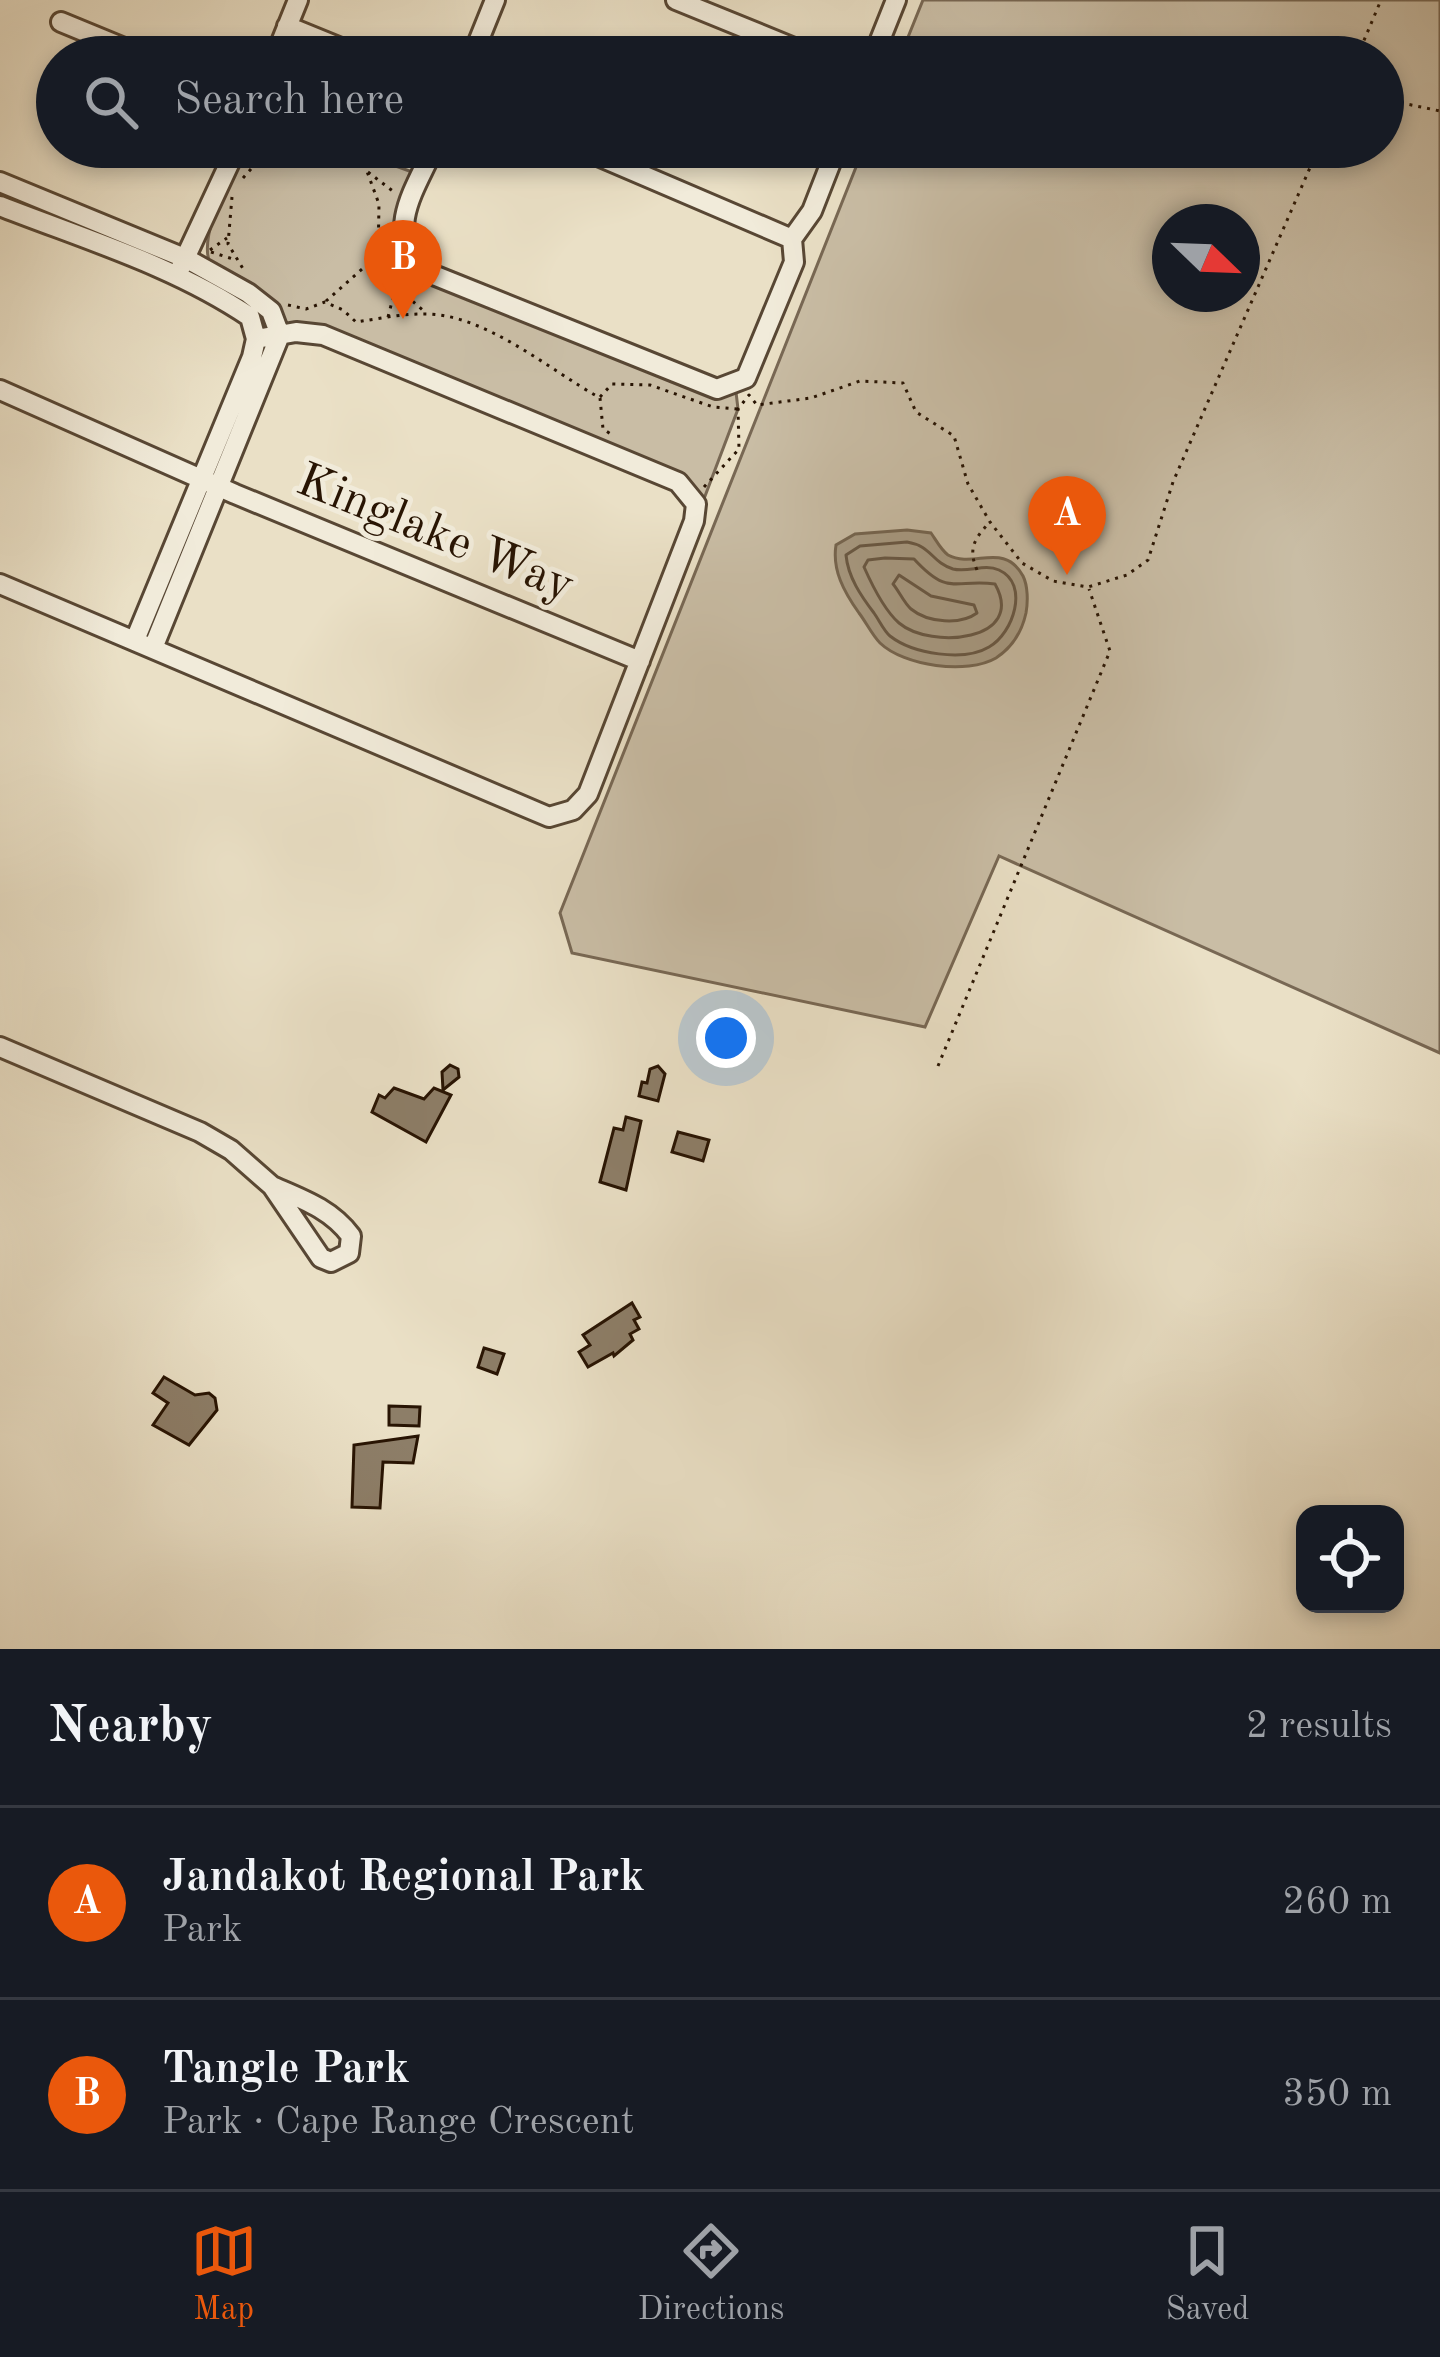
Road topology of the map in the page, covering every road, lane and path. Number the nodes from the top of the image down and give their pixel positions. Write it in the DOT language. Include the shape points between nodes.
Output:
graph roads {
  1 [pos="298,0"];
  2 [pos="495,0"];
  3 [pos="676,0"];
  4 [pos="896,0"];
  5 [pos="1381,0"];
  6 [pos="61,22"];
  7 [pos="287,26"];
  8 [pos="95,36"];
  9 [pos="283,36"];
  10 [pos="312,36"];
  11 [pos="480,36"];
  12 [pos="764,36"];
  13 [pos="882,36"];
  14 [pos="1366,36"];
  15 [pos="1404,103"];
  16 [pos="1440,111"];
  17 [pos="229,168"];
  18 [pos="250,168"];
  19 [pos="364,168"];
  20 [pos="425,168"];
  21 [pos="626,168"];
  22 [pos="829,168"];
  23 [pos="1310,168"];
  24 [pos="367,171"];
  25 [pos="0,182"];
  26 [pos="397,194"];
  27 [pos="0,206"];
  28 [pos="229,237"];
  29 [pos="792,239"];
  30 [pos="378,247"];
  31 [pos="194,259"];
  32 [pos="238,261"];
  33 [pos="247,276"];
  34 [pos="397,284"];
  35 [pos="274,302"];
  36 [pos="325,302"];
  37 [pos="426,314"];
  38 [pos="388,318"];
  39 [pos="280,334"];
  40 [pos="256,339"];
  41 [pos="0,389"];
  42 [pos="600,398"];
  43 [pos="738,410"];
  44 [pos="618,438"];
  45 [pos="211,483"];
  46 [pos="703,488"];
  47 [pos="990,522"];
  48 [pos="976,570"];
  49 [pos="0,584"];
  50 [pos="1088,587"];
  51 [pos="144,644"];
  52 [pos="640,661"];
  53 [pos="0,1047"];
  54 [pos="938,1066"];
  55 [pos="272,1186"];
  1 -- 7 [label="street"];
  2 -- 11 [label="street"];
  3 -- 12 [label="street"];
  4 -- 13 [label="street"];
  5 -- 14 [label="path"];
  6 -- 8 [label="street"];
  7 -- 9 [label="street"];
  7 -- 10 [label="street"];
  15 -- 16 [label="path"];
  17 -- 31 [label="street"];
  18 -- 28 [label="path" via="232,196"];
  19 -- 24 [label="path"];
  20 -- 29 [label="street" via="401,224 416,268 717,389 746,378 794,262"];
  21 -- 29 [label="street"];
  22 -- 29 [label="street"];
  23 -- 50 [label="path" via="1173,482 1148,560"];
  24 -- 26 [label="path"];
  24 -- 30 [label="path" via="379,204"];
  25 -- 31 [label="street"];
  27 -- 31 [label="street"];
  28 -- 31 [label="path"];
  28 -- 32 [label="path"];
  30 -- 34 [label="path"];
  30 -- 36 [label="path"];
  31 -- 32 [label="path"];
  31 -- 39 [label="street" via="272,311"];
  31 -- 40 [label="street" via="216,294 250,316"];
  32 -- 33 [label="path"];
  34 -- 37 [label="path"];
  34 -- 38 [label="path"];
  35 -- 36 [label="path" via="306,309"];
  36 -- 38 [label="path" via="356,322"];
  37 -- 38 [label="path"];
  37 -- 42 [label="path" via="516,344"];
  39 -- 40 [label="street"];
  39 -- 45 [label="street"];
  39 -- 52 [label="street" via="322,335 678,482 696,505 694,521"];
  40 -- 45 [label="street"];
  41 -- 45 [label="street, Kinglake Way"];
  42 -- 43 [label="path" via="612,384 650,385"];
  42 -- 44 [label="path" via="603,429"];
  43 -- 46 [label="path" via="739,448"];
  43 -- 47 [label="path" via="749,395 757,405 860,381 903,383 916,412 953,436"];
  45 -- 51 [label="street"];
  45 -- 52 [label="street, Kinglake Way"];
  47 -- 48 [label="path" via="972,546"];
  47 -- 50 [label="path" via="1022,563 1053,581"];
  49 -- 51 [label="street"];
  50 -- 54 [label="path" via="1110,651"];
  51 -- 52 [label="street" via="549,817 573,810 588,794"];
  53 -- 55 [label="street" via="200,1132"];
  55 -- 55 [label="street" via="320,1258 346,1257 351,1236 340,1223"];
}
